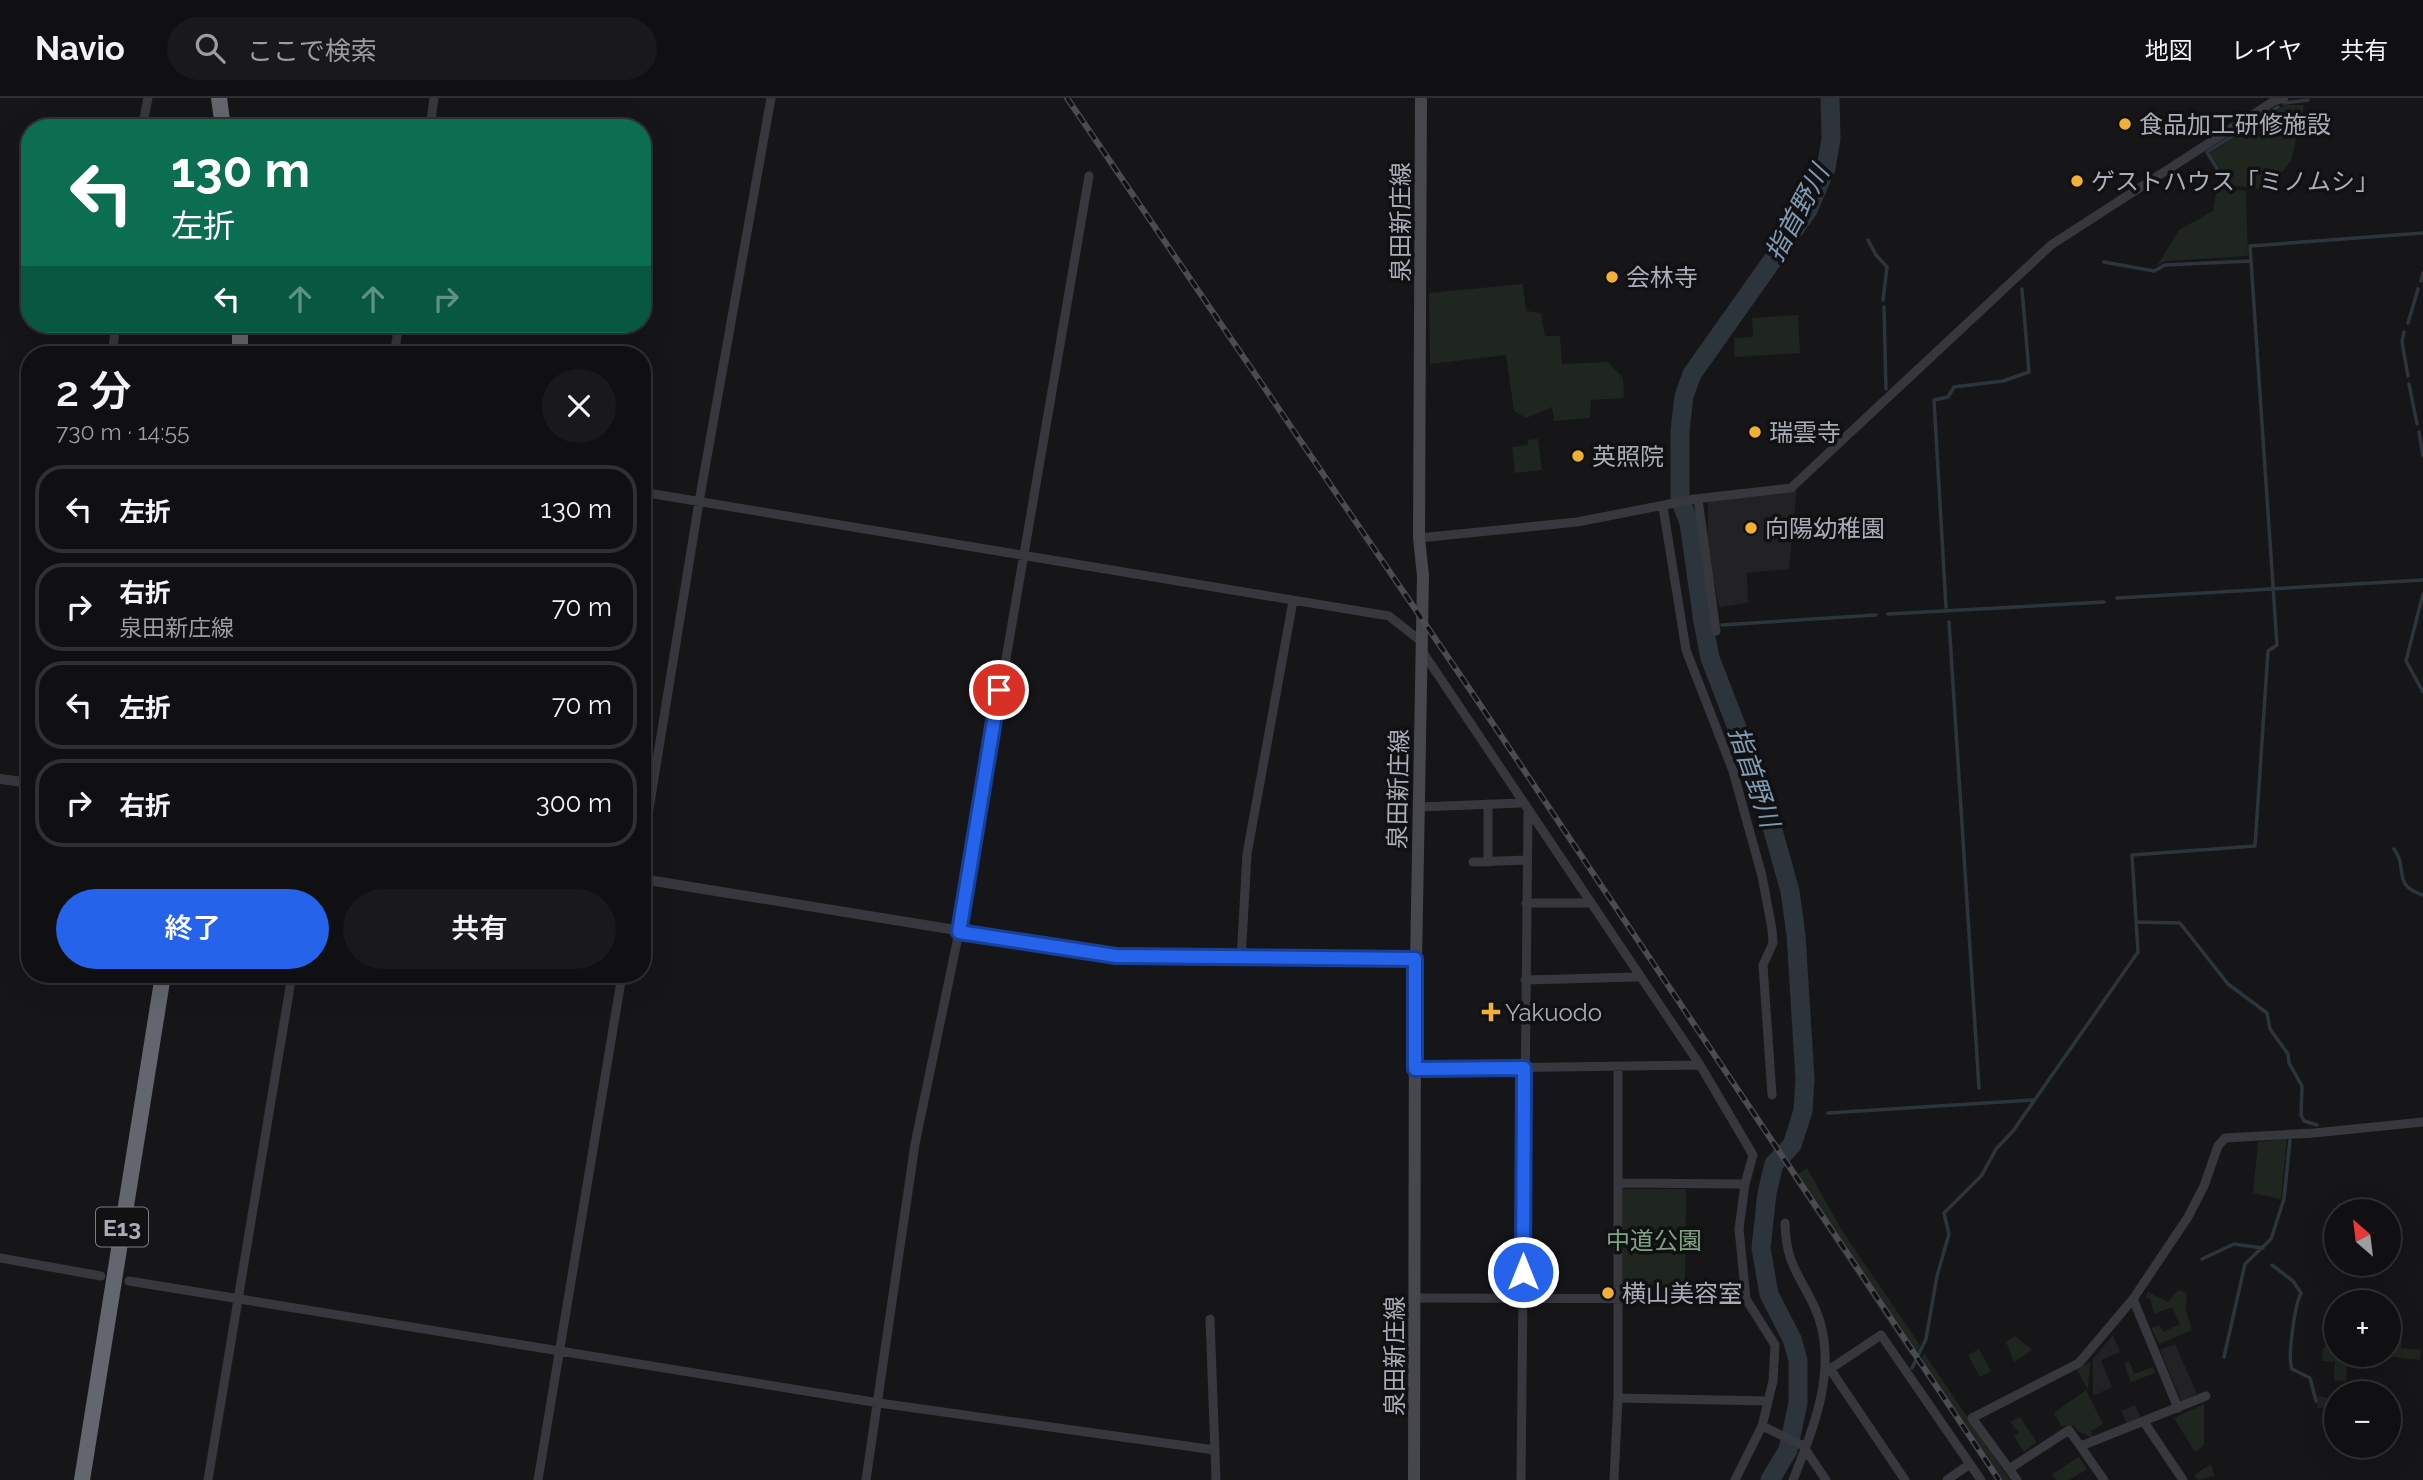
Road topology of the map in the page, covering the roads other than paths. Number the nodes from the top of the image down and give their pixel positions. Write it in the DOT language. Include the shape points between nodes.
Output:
graph roads {
  1 [pos="148,98"];
  2 [pos="219,98"];
  3 [pos="434,98"];
  4 [pos="771,98"];
  5 [pos="1421,98"];
  6 [pos="2284,98"];
  7 [pos="144,119"];
  8 [pos="222,119"];
  9 [pos="431,119"];
  10 [pos="1089,176"];
  11 [pos="651,494"];
  12 [pos="1696,499"];
  13 [pos="699,502"];
  14 [pos="1663,507"];
  15 [pos="1419,538"];
  16 [pos="1024,554"];
  17 [pos="1293,601"];
  18 [pos="1716,631"];
  19 [pos="1422,646"];
  20 [pos="0,779"];
  21 [pos="21,782"];
  22 [pos="651,797"];
  23 [pos="1521,803"];
  24 [pos="1489,804"];
  25 [pos="1418,807"];
  26 [pos="1528,812"];
  27 [pos="1527,860"];
  28 [pos="1473,862"];
  29 [pos="1488,862"];
  30 [pos="651,881"];
  31 [pos="1526,903"];
  32 [pos="1590,903"];
  33 [pos="959,932"];
  34 [pos="1415,959"];
  35 [pos="1241,960"];
  36 [pos="1638,977"];
  37 [pos="1525,979"];
  38 [pos="162,983"];
  39 [pos="291,983"];
  40 [pos="621,983"];
  41 [pos="1700,1065"];
  42 [pos="1524,1068"];
  43 [pos="1618,1068"];
  44 [pos="1415,1069"];
  45 [pos="1772,1096"];
  46 [pos="2423,1122"];
  47 [pos="1619,1184"];
  48 [pos="1745,1184"];
  49 [pos="1785,1223"];
  50 [pos="0,1258"];
  51 [pos="102,1276"];
  52 [pos="129,1281"];
  53 [pos="1523,1297"];
  54 [pos="1415,1298"];
  55 [pos="1616,1298"];
  56 [pos="2133,1298"];
  57 [pos="239,1299"];
  58 [pos="1746,1299"];
  59 [pos="1210,1319"];
  60 [pos="559,1350"];
  61 [pos="1828,1370"];
  62 [pos="97,1383"];
  63 [pos="2206,1396"];
  64 [pos="1618,1398"];
  65 [pos="1768,1401"];
  66 [pos="879,1403"];
  67 [pos="2178,1408"];
  68 [pos="2144,1422"];
  69 [pos="1762,1426"];
  70 [pos="2081,1446"];
  71 [pos="1805,1448"];
  72 [pos="1215,1450"];
  73 [pos="1970,1464"];
  74 [pos="2009,1469"];
  75 [pos="76,1480"];
  76 [pos="82,1480"];
  77 [pos="88,1480"];
  78 [pos="208,1480"];
  79 [pos="538,1480"];
  80 [pos="866,1480"];
  81 [pos="1216,1480"];
  82 [pos="1415,1480"];
  83 [pos="1521,1480"];
  84 [pos="1615,1480"];
  85 [pos="1735,1480"];
  86 [pos="1793,1480"];
  87 [pos="1826,1480"];
  88 [pos="1905,1480"];
  89 [pos="1947,1480"];
  90 [pos="1981,1480"];
  91 [pos="2017,1480"];
  92 [pos="2104,1480"];
  93 [pos="2183,1480"];
  1 -- 7 [label="street"];
  2 -- 8 [label="highway"];
  3 -- 9 [label="street"];
  4 -- 13 [label="street"];
  5 -- 15 [label="main road, 泉田新庄線"];
  6 -- 12 [label="street" via="2051,245 1791,488"];
  10 -- 16 [label="street"];
  11 -- 13 [label="street"];
  12 -- 14 [label="street"];
  12 -- 18 [label="street"];
  13 -- 16 [label="street"];
  13 -- 22 [label="street"];
  14 -- 15 [label="street"];
  14 -- 45 [label="street" via="1686,650 1733,771 1772,929 1773,943 1763,965"];
  15 -- 19 [label="main road, 泉田新庄線"];
  16 -- 17 [label="street"];
  16 -- 33 [label="street"];
  17 -- 19 [label="street" via="1390,616"];
  17 -- 35 [label="street" via="1247,854"];
  19 -- 23 [label="street"];
  19 -- 25 [label="main road, 泉田新庄線"];
  20 -- 21 [label="street"];
  23 -- 24 [label="street"];
  23 -- 26 [label="street"];
  24 -- 25 [label="street"];
  24 -- 29 [label="street"];
  25 -- 34 [label="main road, 泉田新庄線"];
  26 -- 27 [label="street"];
  26 -- 32 [label="street"];
  27 -- 29 [label="street"];
  27 -- 31 [label="street"];
  28 -- 29 [label="street"];
  30 -- 33 [label="street"];
  31 -- 32 [label="street"];
  31 -- 37 [label="street"];
  32 -- 36 [label="street"];
  33 -- 35 [label="street" via="1116,956"];
  33 -- 66 [label="street" via="915,1144"];
  34 -- 35 [label="street"];
  34 -- 44 [label="main road, 泉田新庄線"];
  36 -- 37 [label="street"];
  36 -- 41 [label="street"];
  37 -- 42 [label="street"];
  38 -- 62 [label="highway, E13"];
  39 -- 57 [label="street"];
  40 -- 60 [label="street"];
  41 -- 43 [label="street"];
  41 -- 48 [label="street" via="1753,1155"];
  42 -- 43 [label="street"];
  42 -- 44 [label="street"];
  42 -- 53 [label="street"];
  43 -- 47 [label="street"];
  44 -- 54 [label="main road, 泉田新庄線"];
  46 -- 56 [label="street" via="2225,1138 2188,1217"];
  47 -- 48 [label="street"];
  47 -- 55 [label="street"];
  48 -- 58 [label="street" via="1739,1229"];
  49 -- 61 [label="street" via="1786,1248 1825,1339"];
  50 -- 51 [label="street"];
  52 -- 57 [label="street"];
  53 -- 54 [label="street"];
  53 -- 55 [label="street"];
  53 -- 83 [label="street"];
  54 -- 82 [label="main road, 泉田新庄線"];
  55 -- 58 [label="street"];
  55 -- 64 [label="street"];
  56 -- 67 [label="street"];
  56 -- 74 [label="street" via="2080,1363 1972,1418"];
  57 -- 60 [label="street"];
  57 -- 78 [label="street"];
  58 -- 65 [label="street" via="1775,1345"];
  59 -- 72 [label="street"];
  60 -- 66 [label="street"];
  60 -- 79 [label="street"];
  61 -- 71 [label="street"];
  61 -- 73 [label="street" via="1881,1335"];
  61 -- 88 [label="street"];
  62 -- 75 [label="highway"];
  62 -- 76 [label="highway, E13"];
  62 -- 77 [label="highway"];
  63 -- 67 [label="street"];
  64 -- 65 [label="street"];
  64 -- 84 [label="street"];
  65 -- 69 [label="street"];
  66 -- 72 [label="street"];
  66 -- 80 [label="street"];
  67 -- 68 [label="street"];
  68 -- 70 [label="street"];
  68 -- 93 [label="street"];
  69 -- 71 [label="street"];
  69 -- 85 [label="street"];
  70 -- 74 [label="street" via="2069,1430"];
  70 -- 92 [label="street"];
  71 -- 86 [label="street"];
  71 -- 87 [label="street"];
  72 -- 81 [label="street"];
  73 -- 89 [label="street"];
  73 -- 90 [label="street"];
  74 -- 91 [label="street"];
}
